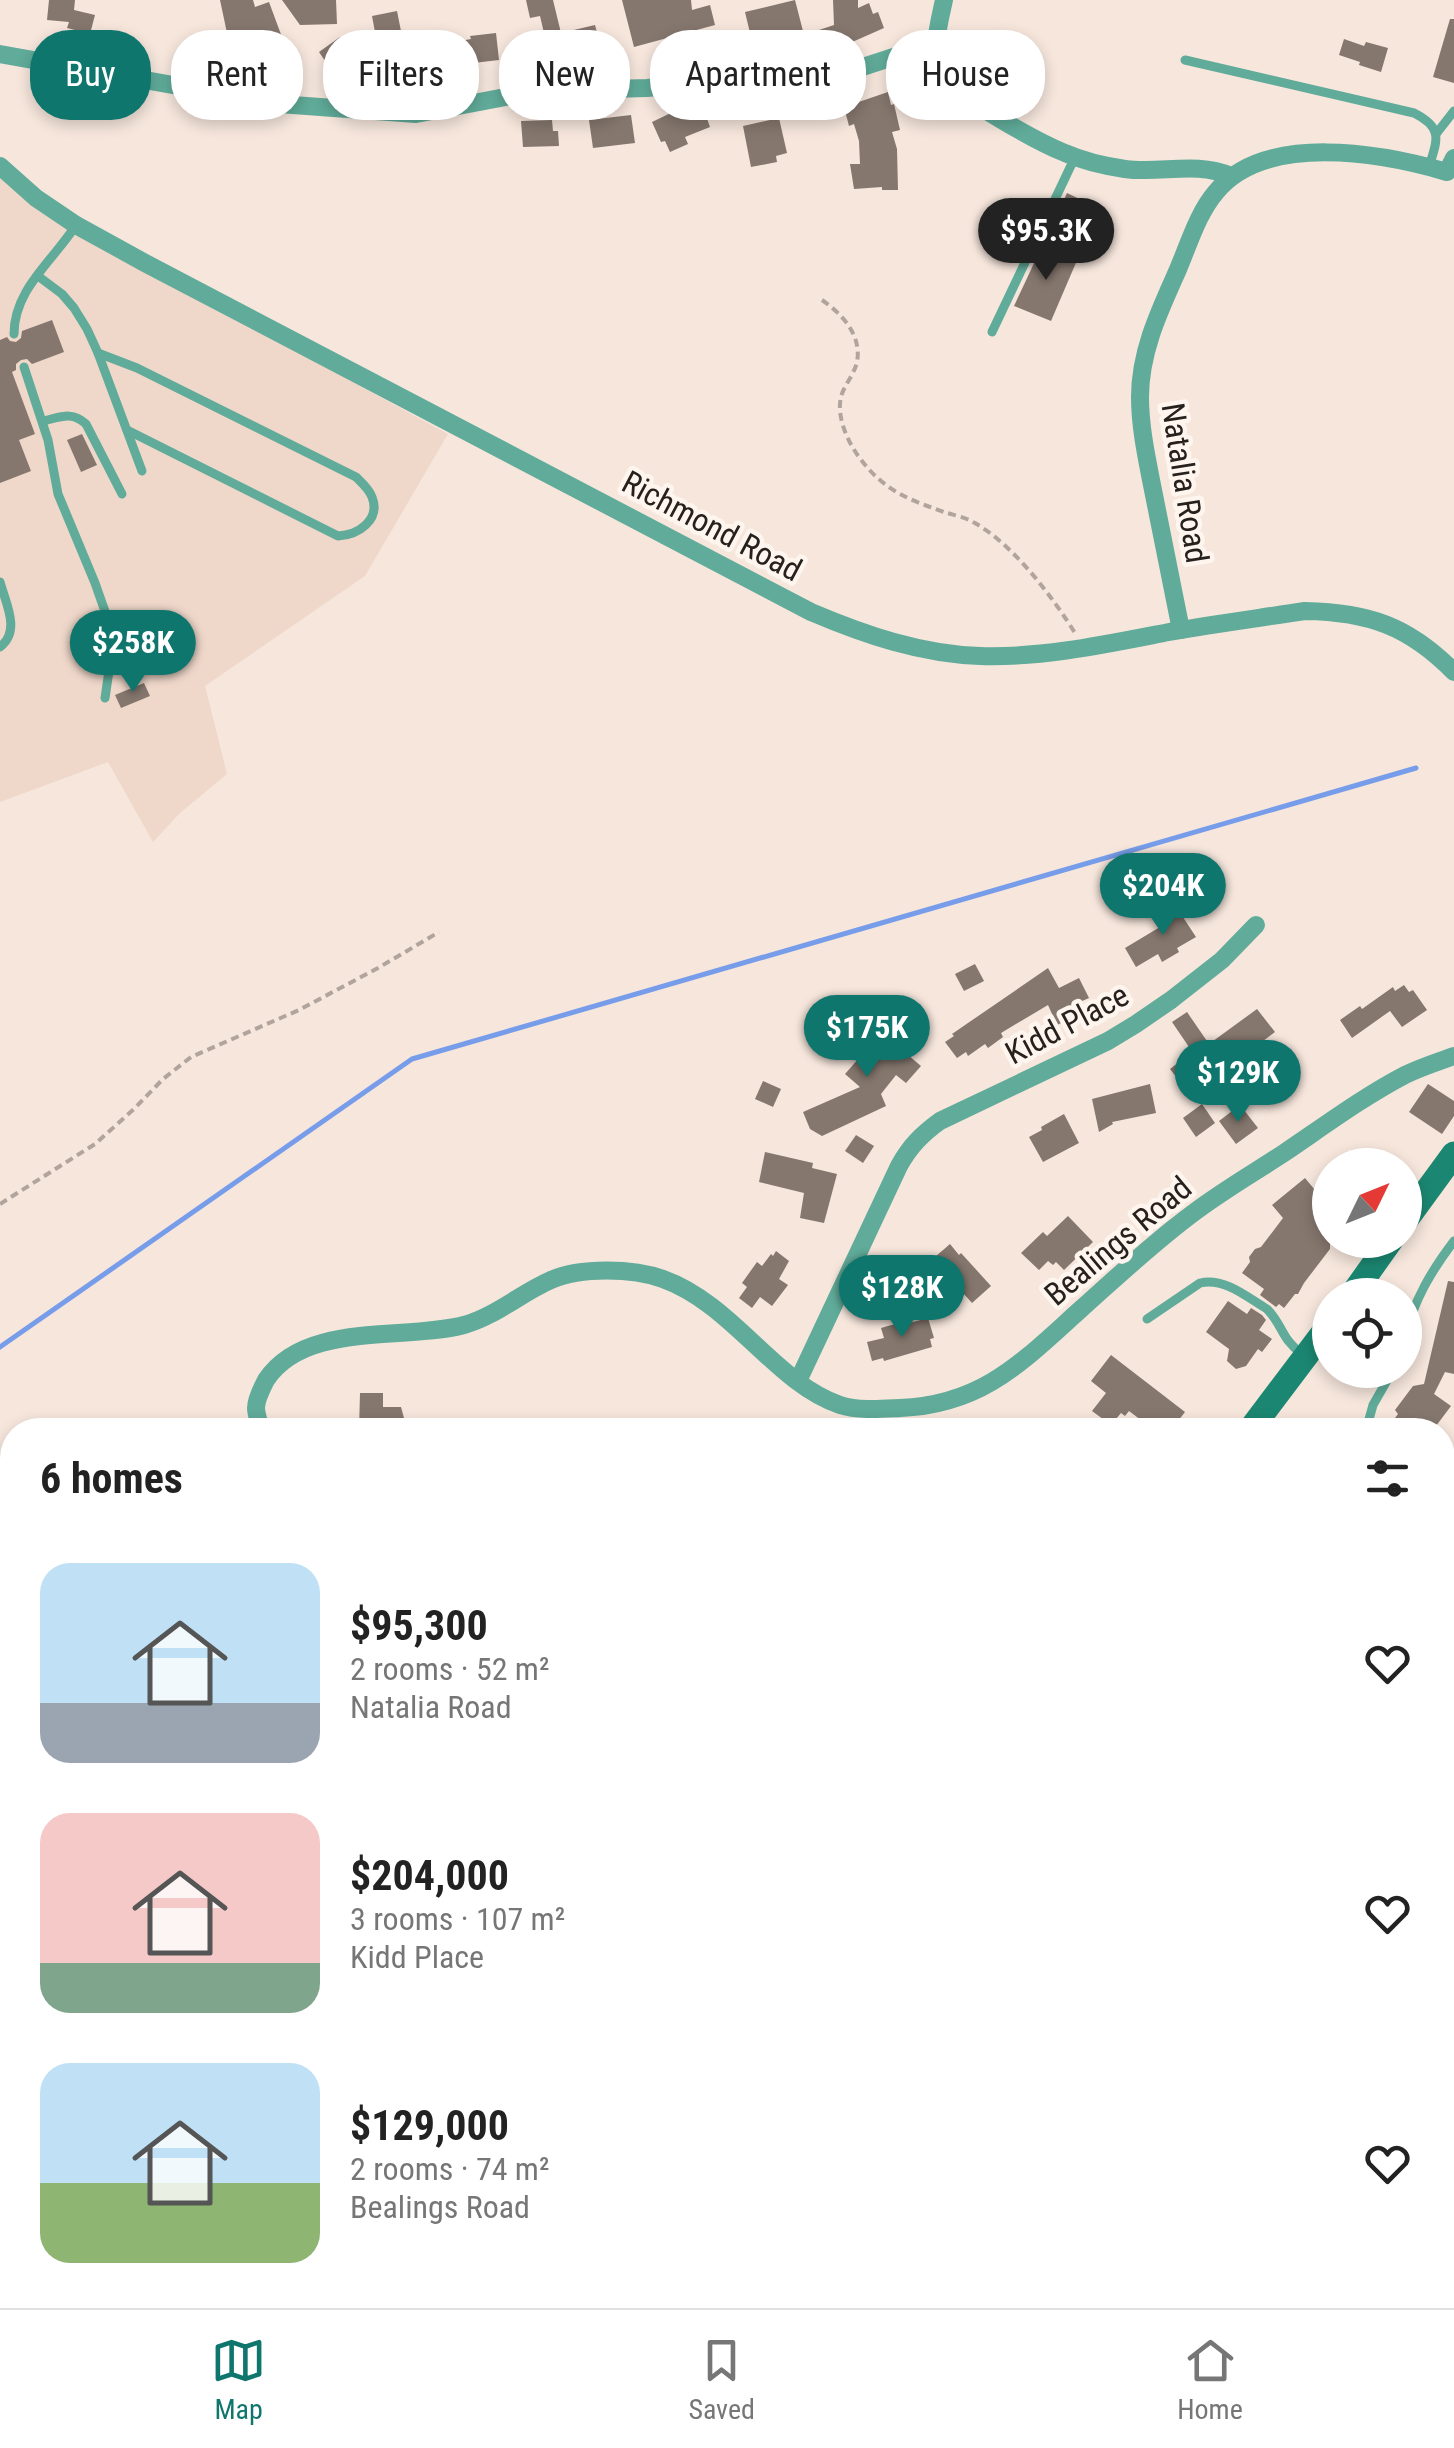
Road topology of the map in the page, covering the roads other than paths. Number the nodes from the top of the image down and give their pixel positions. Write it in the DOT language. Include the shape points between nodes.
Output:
graph roads {
  1 [pos="944,0"];
  2 [pos="938,30"];
  3 [pos="0,54"];
  4 [pos="886,59"];
  5 [pos="1185,60"];
  6 [pos="1454,110"];
  7 [pos="1004,120"];
  8 [pos="1436,134"];
  9 [pos="1075,156"];
  10 [pos="0,166"];
  11 [pos="1446,167"];
  12 [pos="1231,176"];
  13 [pos="76,225"];
  14 [pos="38,276"];
  15 [pos="992,332"];
  16 [pos="14,334"];
  17 [pos="98,353"];
  18 [pos="24,367"];
  19 [pos="43,421"];
  20 [pos="126,430"];
  21 [pos="142,471"];
  22 [pos="122,494"];
  23 [pos="0,582"];
  24 [pos="1181,630"];
  25 [pos="0,647"];
  26 [pos="1454,672"];
  27 [pos="105,698"];
  28 [pos="1256,924"];
  29 [pos="1454,1056"];
  30 [pos="1454,1154"];
  31 [pos="1422,1198"];
  32 [pos="1454,1241"];
  33 [pos="1422,1290"];
  34 [pos="1147,1318"];
  35 [pos="1312,1348"];
  36 [pos="1306,1356"];
  37 [pos="798,1381"];
  38 [pos="1383,1388"];
  39 [pos="258,1418"];
  40 [pos="1259,1418"];
  41 [pos="1370,1418"];
  1 -- 2 [label="street"];
  3 -- 4 [label="street" via="279,104 416,114 537,91 718,80 802,85"];
  5 -- 8 [label="lane" via="1414,113"];
  6 -- 8 [label="lane"];
  7 -- 9 [label="street"];
  8 -- 11 [label="lane"];
  9 -- 12 [label="street" via="1130,170 1199,167"];
  9 -- 15 [label="lane"];
  10 -- 13 [label="street, Richmond Road"];
  11 -- 12 [label="street" via="1292,153"];
  12 -- 24 [label="street, Natalia Road" via="1207,204 1153,328 1140,380 1147,461"];
  13 -- 14 [label="lane"];
  13 -- 24 [label="street, Richmond Road" via="856,631 978,656 1084,648"];
  14 -- 16 [label="lane" via="21,298"];
  14 -- 17 [label="lane" via="74,308"];
  17 -- 20 [label="lane"];
  17 -- 20 [label="lane" via="356,477 373,498 374,511 361,530 338,536"];
  18 -- 19 [label="lane"];
  19 -- 22 [label="lane" via="70,414 86,424"];
  19 -- 27 [label="lane" via="58,494 107,617"];
  20 -- 21 [label="lane"];
  23 -- 25 [label="lane" via="12,626"];
  24 -- 26 [label="street, Richmond Road" via="1305,610 1362,615 1413,638"];
  28 -- 37 [label="street, Kidd Place" via="1212,968 1136,1024 922,1134 900,1166"];
  29 -- 37 [label="street, Bealings Road" via="1368,1096 1197,1210 1026,1359 977,1391 930,1406 859,1409"];
  30 -- 31 [label="main road"];
  32 -- 33 [label="lane"];
  34 -- 36 [label="lane" via="1200,1283 1220,1282 1274,1315 1284,1339"];
  35 -- 36 [label="main road"];
  36 -- 40 [label="main road"];
  37 -- 39 [label="street, Bealings Road" via="692,1293 662,1278 589,1272 554,1278 464,1324 309,1346 271,1372 261,1388"];
  38 -- 41 [label="lane"];
}
